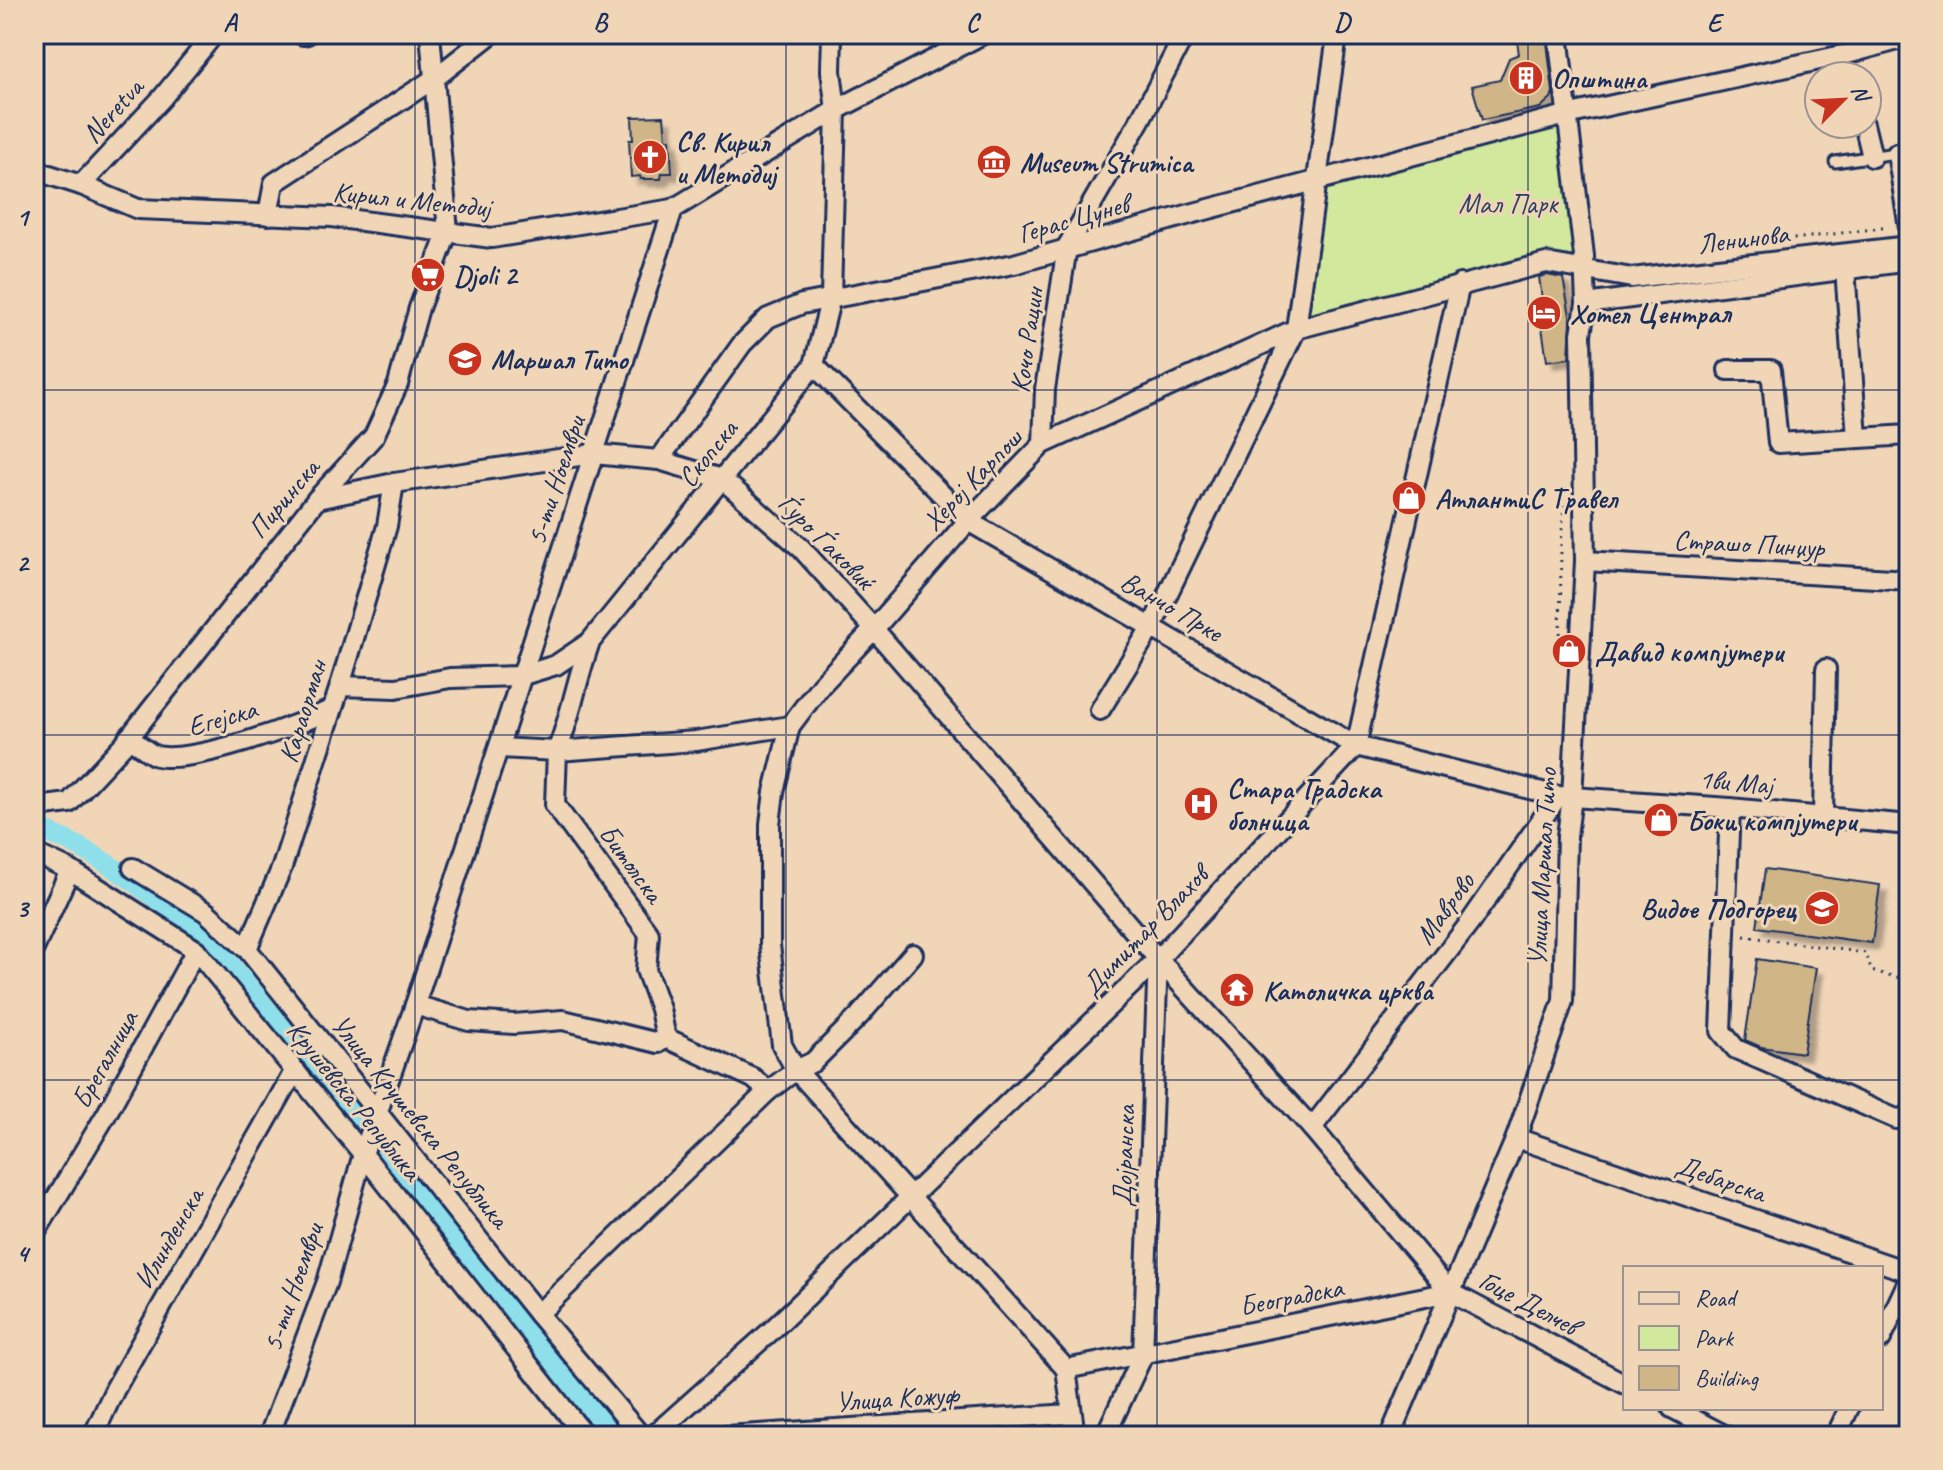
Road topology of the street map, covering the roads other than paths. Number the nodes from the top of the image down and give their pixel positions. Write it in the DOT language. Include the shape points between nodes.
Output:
graph roads {
  1 [pos="214,34"];
  2 [pos="430,34"];
  3 [pos="491,34"];
  4 [pos="832,34"];
  5 [pos="983,34"];
  6 [pos="1185,34"];
  7 [pos="1341,34"];
  8 [pos="1558,34"];
  9 [pos="1909,37"];
  10 [pos="435,78"];
  11 [pos="836,110"];
  12 [pos="1566,115"];
  13 [pos="1868,140"];
  14 [pos="1903,152"];
  15 [pos="1872,157"];
  16 [pos="1835,162"];
  17 [pos="34,170"];
  18 [pos="1316,180"];
  19 [pos="81,185"];
  20 [pos="673,209"];
  21 [pos="268,215"];
  22 [pos="1909,226"];
  23 [pos="448,231"];
  24 [pos="1909,246"];
  25 [pos="1067,247"];
  26 [pos="1909,261"];
  27 [pos="1583,268"];
  28 [pos="1845,268"];
  29 [pos="1460,284"];
  30 [pos="831,297"];
  31 [pos="1586,304"];
  32 [pos="1296,329"];
  33 [pos="814,365"];
  34 [pos="1728,370"];
  35 [pos="1909,435"];
  36 [pos="1857,438"];
  37 [pos="1043,444"];
  38 [pos="593,454"];
  39 [pos="659,460"];
  40 [pos="722,479"];
  41 [pos="394,483"];
  42 [pos="317,499"];
  43 [pos="968,521"];
  44 [pos="1585,561"];
  45 [pos="1909,580"];
  46 [pos="1152,626"];
  47 [pos="874,629"];
  48 [pos="590,642"];
  49 [pos="1826,669"];
  50 [pos="520,676"];
  51 [pos="340,686"];
  52 [pos="332,709"];
  53 [pos="1100,710"];
  54 [pos="790,726"];
  55 [pos="129,737"];
  56 [pos="1356,746"];
  57 [pos="499,748"];
  58 [pos="557,751"];
  59 [pos="1565,796"];
  60 [pos="34,804"];
  61 [pos="1730,808"];
  62 [pos="1823,816"];
  63 [pos="1909,825"];
  64 [pos="34,853"];
  65 [pos="133,868"];
  66 [pos="70,870"];
  67 [pos="34,949"];
  68 [pos="247,949"];
  69 [pos="196,950"];
  70 [pos="913,954"];
  71 [pos="1158,959"];
  72 [pos="415,1005"];
  73 [pos="666,1038"];
  74 [pos="295,1070"];
  75 [pos="796,1070"];
  76 [pos="768,1091"];
  77 [pos="378,1113"];
  78 [pos="1909,1114"];
  79 [pos="1312,1128"];
  80 [pos="1516,1138"];
  81 [pos="363,1154"];
  82 [pos="910,1196"];
  83 [pos="34,1235"];
  84 [pos="1909,1272"];
  85 [pos="1909,1279"];
  86 [pos="1450,1292"];
  87 [pos="538,1314"];
  88 [pos="1883,1335"];
  89 [pos="1143,1355"];
  90 [pos="1066,1369"];
  91 [pos="1623,1383"];
  92 [pos="1676,1410"];
  93 [pos="1848,1410"];
  94 [pos="1071,1414"];
  95 [pos="34,1430"];
  96 [pos="657,1435"];
  97 [pos="40,1436"];
  98 [pos="93,1436"];
  99 [pos="269,1436"];
  100 [pos="585,1436"];
  101 [pos="726,1436"];
  102 [pos="1075,1436"];
  103 [pos="1105,1436"];
  104 [pos="1390,1436"];
  105 [pos="1726,1436"];
  106 [pos="1836,1436"];
  1 -- 19 [label="street, Neretva"];
  2 -- 10 [label="street, Пиринска"];
  3 -- 10 [label="street"];
  4 -- 11 [label="street, Скопска"];
  5 -- 11 [label="street, Кирил и Методиј"];
  6 -- 25 [label="street, Кочо Рацин"];
  7 -- 18 [label="street"];
  8 -- 12 [label="street, Улица Маршал Тито"];
  9 -- 12 [label="street, Герас Цунев"];
  10 -- 21 [label="street" via="274,183"];
  10 -- 23 [label="street, Пиринска"];
  11 -- 20 [label="street, Кирил и Методиј"];
  11 -- 30 [label="street, Скопска"];
  12 -- 18 [label="street, Герас Цунев"];
  12 -- 27 [label="street, Улица Маршал Тито"];
  13 -- 15 [label="street"];
  14 -- 15 [label="lane"];
  14 -- 22 [label="street"];
  15 -- 16 [label="lane"];
  17 -- 19 [label="street, Кирил и Методиј"];
  18 -- 25 [label="street, Герас Цунев"];
  18 -- 32 [label="street"];
  19 -- 21 [label="street, Кирил и Методиј" via="138,209"];
  20 -- 23 [label="street, Кирил и Методиј" via="492,238"];
  20 -- 38 [label="street, 5-ти Ноември"];
  21 -- 23 [label="street, Кирил и Методиј"];
  23 -- 42 [label="street, Пиринска" via="398,384 374,436"];
  24 -- 27 [label="street, Ленинова" via="1632,278"];
  25 -- 30 [label="street, Герас Цунев" via="1014,264"];
  25 -- 37 [label="street, Кочо Рацин" via="1045,389"];
  26 -- 28 [label="street"];
  27 -- 29 [label="street, Ленинова" via="1546,263"];
  27 -- 31 [label="street, Улица Маршал Тито"];
  28 -- 31 [label="street"];
  28 -- 36 [label="street"];
  29 -- 32 [label="street, Херој Карпош"];
  29 -- 56 [label="street"];
  30 -- 33 [label="street, Скопска"];
  30 -- 39 [label="street, Герас Цунев" via="768,318 742,344"];
  31 -- 44 [label="street, Улица Маршал Тито" via="1581,334"];
  32 -- 37 [label="street, Херој Карпош"];
  32 -- 46 [label="street"];
  33 -- 40 [label="street, Скопска"];
  33 -- 43 [label="street, Ванчо Прке"];
  34 -- 36 [label="street" via="1771,370 1778,443"];
  35 -- 36 [label="street"];
  37 -- 43 [label="street, Херој Карпош"];
  38 -- 39 [label="street, Ѓуро Ѓаковиќ"];
  38 -- 41 [label="street, Ѓуро Ѓаковиќ"];
  38 -- 50 [label="street, 5-ти Ноември"];
  39 -- 40 [label="street, Ѓуро Ѓаковиќ"];
  40 -- 47 [label="street, Ѓуро Ѓаковиќ" via="801,548"];
  40 -- 48 [label="street, Скопска"];
  41 -- 42 [label="street, Ѓуро Ѓаковиќ"];
  41 -- 51 [label="street, Караорман" via="387,526"];
  42 -- 55 [label="street, Пиринска"];
  43 -- 46 [label="street, Ванчо Прке"];
  43 -- 47 [label="street, Херој Карпош"];
  44 -- 45 [label="street, Страшо Пинџур"];
  44 -- 59 [label="street, Улица Маршал Тито"];
  46 -- 53 [label="street"];
  46 -- 56 [label="street, Ванчо Прке"];
  47 -- 54 [label="street, Херој Карпош"];
  47 -- 71 [label="street, Ѓуро Ѓаковиќ"];
  48 -- 50 [label="street" via="556,665"];
  48 -- 58 [label="street, Скопска"];
  49 -- 62 [label="street"];
  50 -- 51 [label="street" via="450,678 396,688"];
  50 -- 57 [label="street"];
  51 -- 52 [label="street, Караорман"];
  52 -- 55 [label="street, Егејска" via="285,729 181,758 155,755"];
  52 -- 68 [label="street, Караорман" via="282,867"];
  54 -- 58 [label="street" via="696,741"];
  54 -- 75 [label="street" via="770,824 770,945 782,1045"];
  55 -- 60 [label="street, Пиринска" via="69,803"];
  56 -- 59 [label="street, Ванчо Прке"];
  56 -- 71 [label="street, Димитар Влахов"];
  57 -- 58 [label="street"];
  57 -- 72 [label="street"];
  58 -- 73 [label="street, Битолска" via="555,805 649,934 646,970"];
  59 -- 61 [label="street, 1ви Мај"];
  59 -- 79 [label="street, Маврово"];
  59 -- 80 [label="street, Улица Маршал Тито" via="1563,1001"];
  61 -- 62 [label="street, 1ви Мај"];
  61 -- 78 [label="street" via="1721,1031 1736,1049 1896,1119"];
  62 -- 63 [label="street, 1ви Мај"];
  64 -- 66 [label="street, Крушевска Република"];
  65 -- 68 [label="street, Улица Крушевска Република" via="206,912"];
  66 -- 67 [label="street"];
  66 -- 69 [label="street, Крушевска Република"];
  68 -- 77 [label="street, Улица Крушевска Република"];
  69 -- 74 [label="street, Крушевска Република"];
  69 -- 83 [label="street, Брегалница"];
  70 -- 75 [label="street" via="829,1047"];
  71 -- 79 [label="street, Ѓуро Ѓаковиќ"];
  71 -- 82 [label="street, Димитар Влахов"];
  71 -- 89 [label="street, Дојранска"];
  72 -- 73 [label="street" via="469,1021 563,1020 658,1043"];
  72 -- 77 [label="street"];
  73 -- 76 [label="street" via="753,1078"];
  74 -- 81 [label="street, Крушевска Република"];
  74 -- 98 [label="street, Илинденска"];
  75 -- 76 [label="street"];
  75 -- 82 [label="street"];
  76 -- 87 [label="street"];
  77 -- 81 [label="street, 5-ти Ноември"];
  77 -- 87 [label="street, Улица Крушевска Република"];
  79 -- 86 [label="street, Ѓуро Ѓаковиќ"];
  80 -- 84 [label="street, Дебарска"];
  80 -- 86 [label="street, Улица Маршал Тито"];
  81 -- 99 [label="street, 5-ти Ноември" via="327,1282"];
  81 -- 100 [label="street, Крушевска Република"];
  82 -- 90 [label="street"];
  82 -- 96 [label="street, Димитар Влахов"];
  85 -- 88 [label="street"];
  86 -- 89 [label="street, Београдска"];
  86 -- 91 [label="street, Гоце Делчев"];
  86 -- 104 [label="street, Улица Маршал Тито"];
  87 -- 96 [label="street, Улица Крушевска Република"];
  89 -- 90 [label="street, Београдска"];
  89 -- 103 [label="street"];
  90 -- 94 [label="street"];
  92 -- 105 [label="street"];
  93 -- 106 [label="street"];
  94 -- 101 [label="street, Улица Кожуф"];
  94 -- 102 [label="street"];
  95 -- 97 [label="street"];
}
